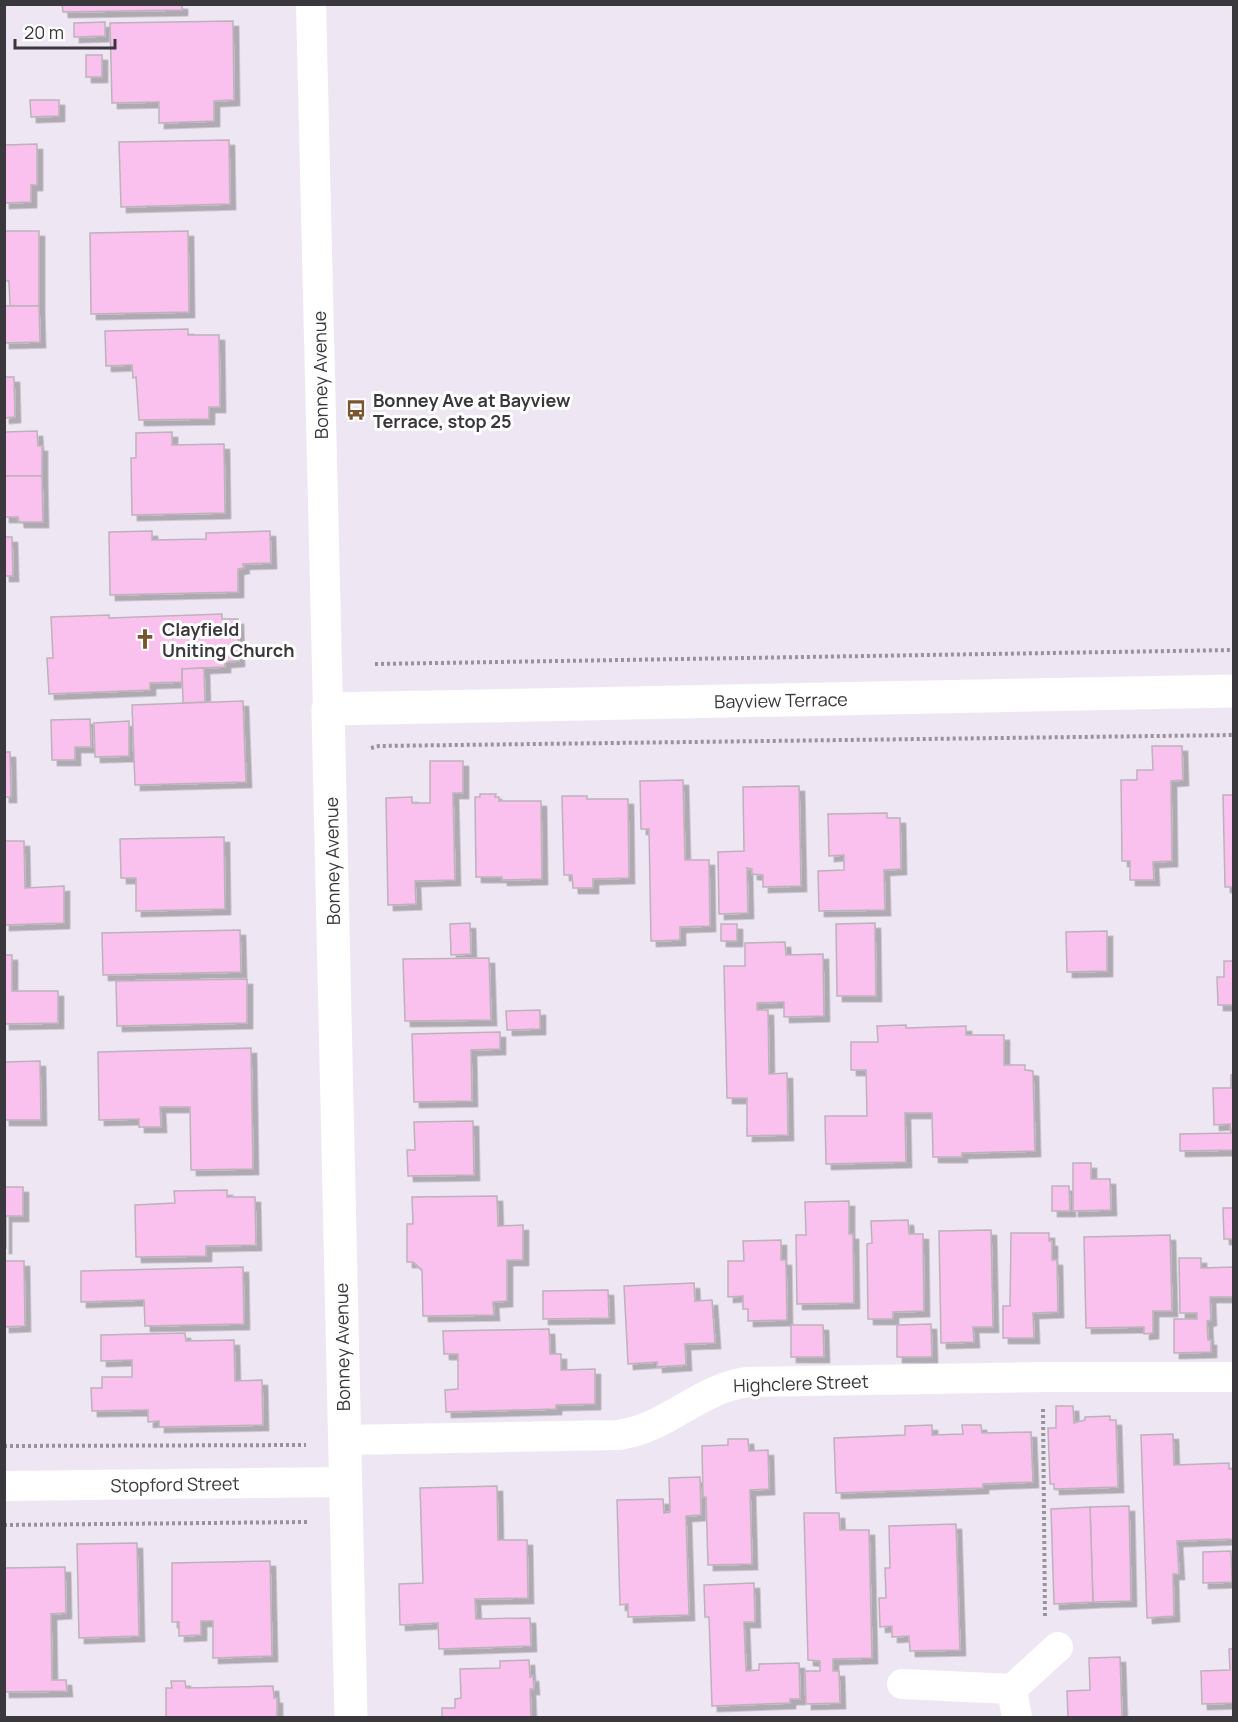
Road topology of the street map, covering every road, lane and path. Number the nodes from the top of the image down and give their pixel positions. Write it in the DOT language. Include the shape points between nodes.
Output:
graph roads {
  1 [pos="311,4"];
  2 [pos="1233,650"];
  3 [pos="375,664"];
  4 [pos="1233,691"];
  5 [pos="328,709"];
  6 [pos="1233,735"];
  7 [pos="372,748"];
  8 [pos="1233,1377"];
  9 [pos="1043,1406"];
  10 [pos="344,1440"];
  11 [pos="306,1445"];
  12 [pos="4,1446"];
  13 [pos="345,1482"];
  14 [pos="4,1486"];
  15 [pos="307,1522"];
  16 [pos="4,1525"];
  17 [pos="1045,1620"];
  18 [pos="1058,1647"];
  19 [pos="902,1684"];
  20 [pos="1014,1703"];
  21 [pos="351,1718"];
  1 -- 5 [label="street, Bonney Avenue"];
  2 -- 3 [label="path"];
  4 -- 5 [label="street, Bayview Terrace"];
  5 -- 10 [label="street, Bonney Avenue"];
  6 -- 7 [label="path"];
  8 -- 10 [label="street, Highclere Street" via="748,1382 715,1390 636,1433"];
  9 -- 17 [label="path"];
  10 -- 13 [label="street, Bonney Avenue"];
  11 -- 12 [label="path"];
  13 -- 14 [label="street, Stopford Street"];
  13 -- 21 [label="street, Bonney Avenue"];
  15 -- 16 [label="path"];
  18 -- 20 [label="street"];
  19 -- 20 [label="street"];
}
